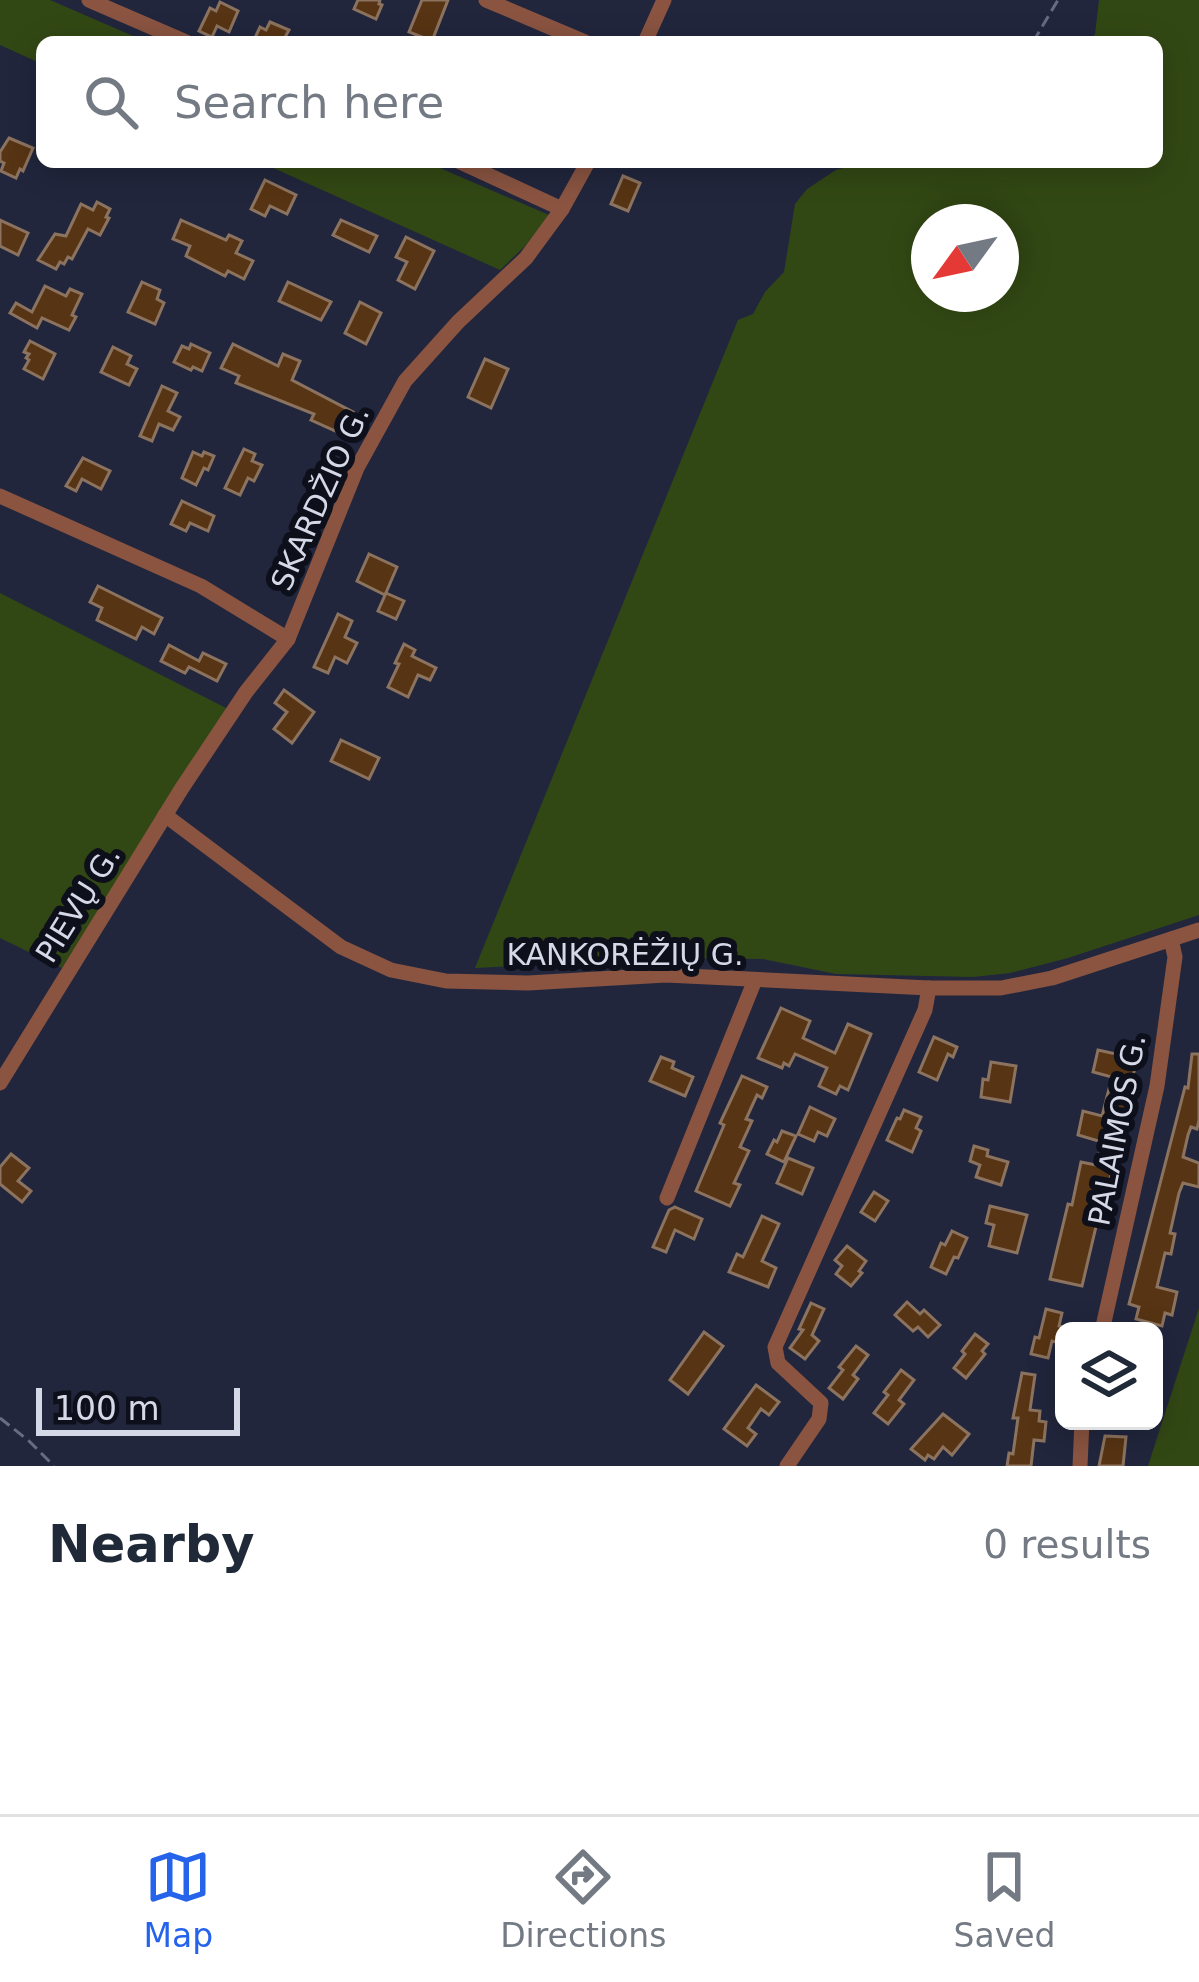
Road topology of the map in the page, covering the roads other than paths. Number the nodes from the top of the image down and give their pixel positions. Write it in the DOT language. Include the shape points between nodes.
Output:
graph roads {
  1 [pos="89,0"];
  2 [pos="486,0"];
  3 [pos="664,0"];
  4 [pos="171,36"];
  5 [pos="571,36"];
  6 [pos="648,36"];
  7 [pos="473,168"];
  8 [pos="585,168"];
  9 [pos="562,209"];
  10 [pos="0,496"];
  11 [pos="288,639"];
  12 [pos="165,815"];
  13 [pos="1199,931"];
  14 [pos="1171,939"];
  15 [pos="755,980"];
  16 [pos="928,988"];
  17 [pos="0,1084"];
  18 [pos="667,1198"];
  19 [pos="1104,1322"];
  20 [pos="1082,1430"];
  21 [pos="787,1466"];
  22 [pos="1080,1466"];
  1 -- 4 [label="street"];
  2 -- 5 [label="street"];
  3 -- 6 [label="street"];
  7 -- 9 [label="street"];
  8 -- 9 [label="street, SKARDŽIO G."];
  9 -- 11 [label="street, SKARDŽIO G." via="526,258 405,381 357,468"];
  10 -- 11 [label="street" via="201,586"];
  11 -- 12 [label="street, SKARDŽIO G."];
  12 -- 15 [label="street, KANKORĖŽIŲ G." via="341,947 391,970 446,981"];
  12 -- 17 [label="street, PIEVŲ G."];
  13 -- 14 [label="street, KANKORĖŽIŲ G."];
  14 -- 16 [label="street, KANKORĖŽIŲ G." via="1025,985"];
  14 -- 19 [label="street, PALAIMOS G." via="1157,1086"];
  15 -- 16 [label="street, KANKORĖŽIŲ G."];
  15 -- 18 [label="street"];
  16 -- 21 [label="street" via="775,1346 778,1363 821,1403"];
  20 -- 22 [label="street"];
}
